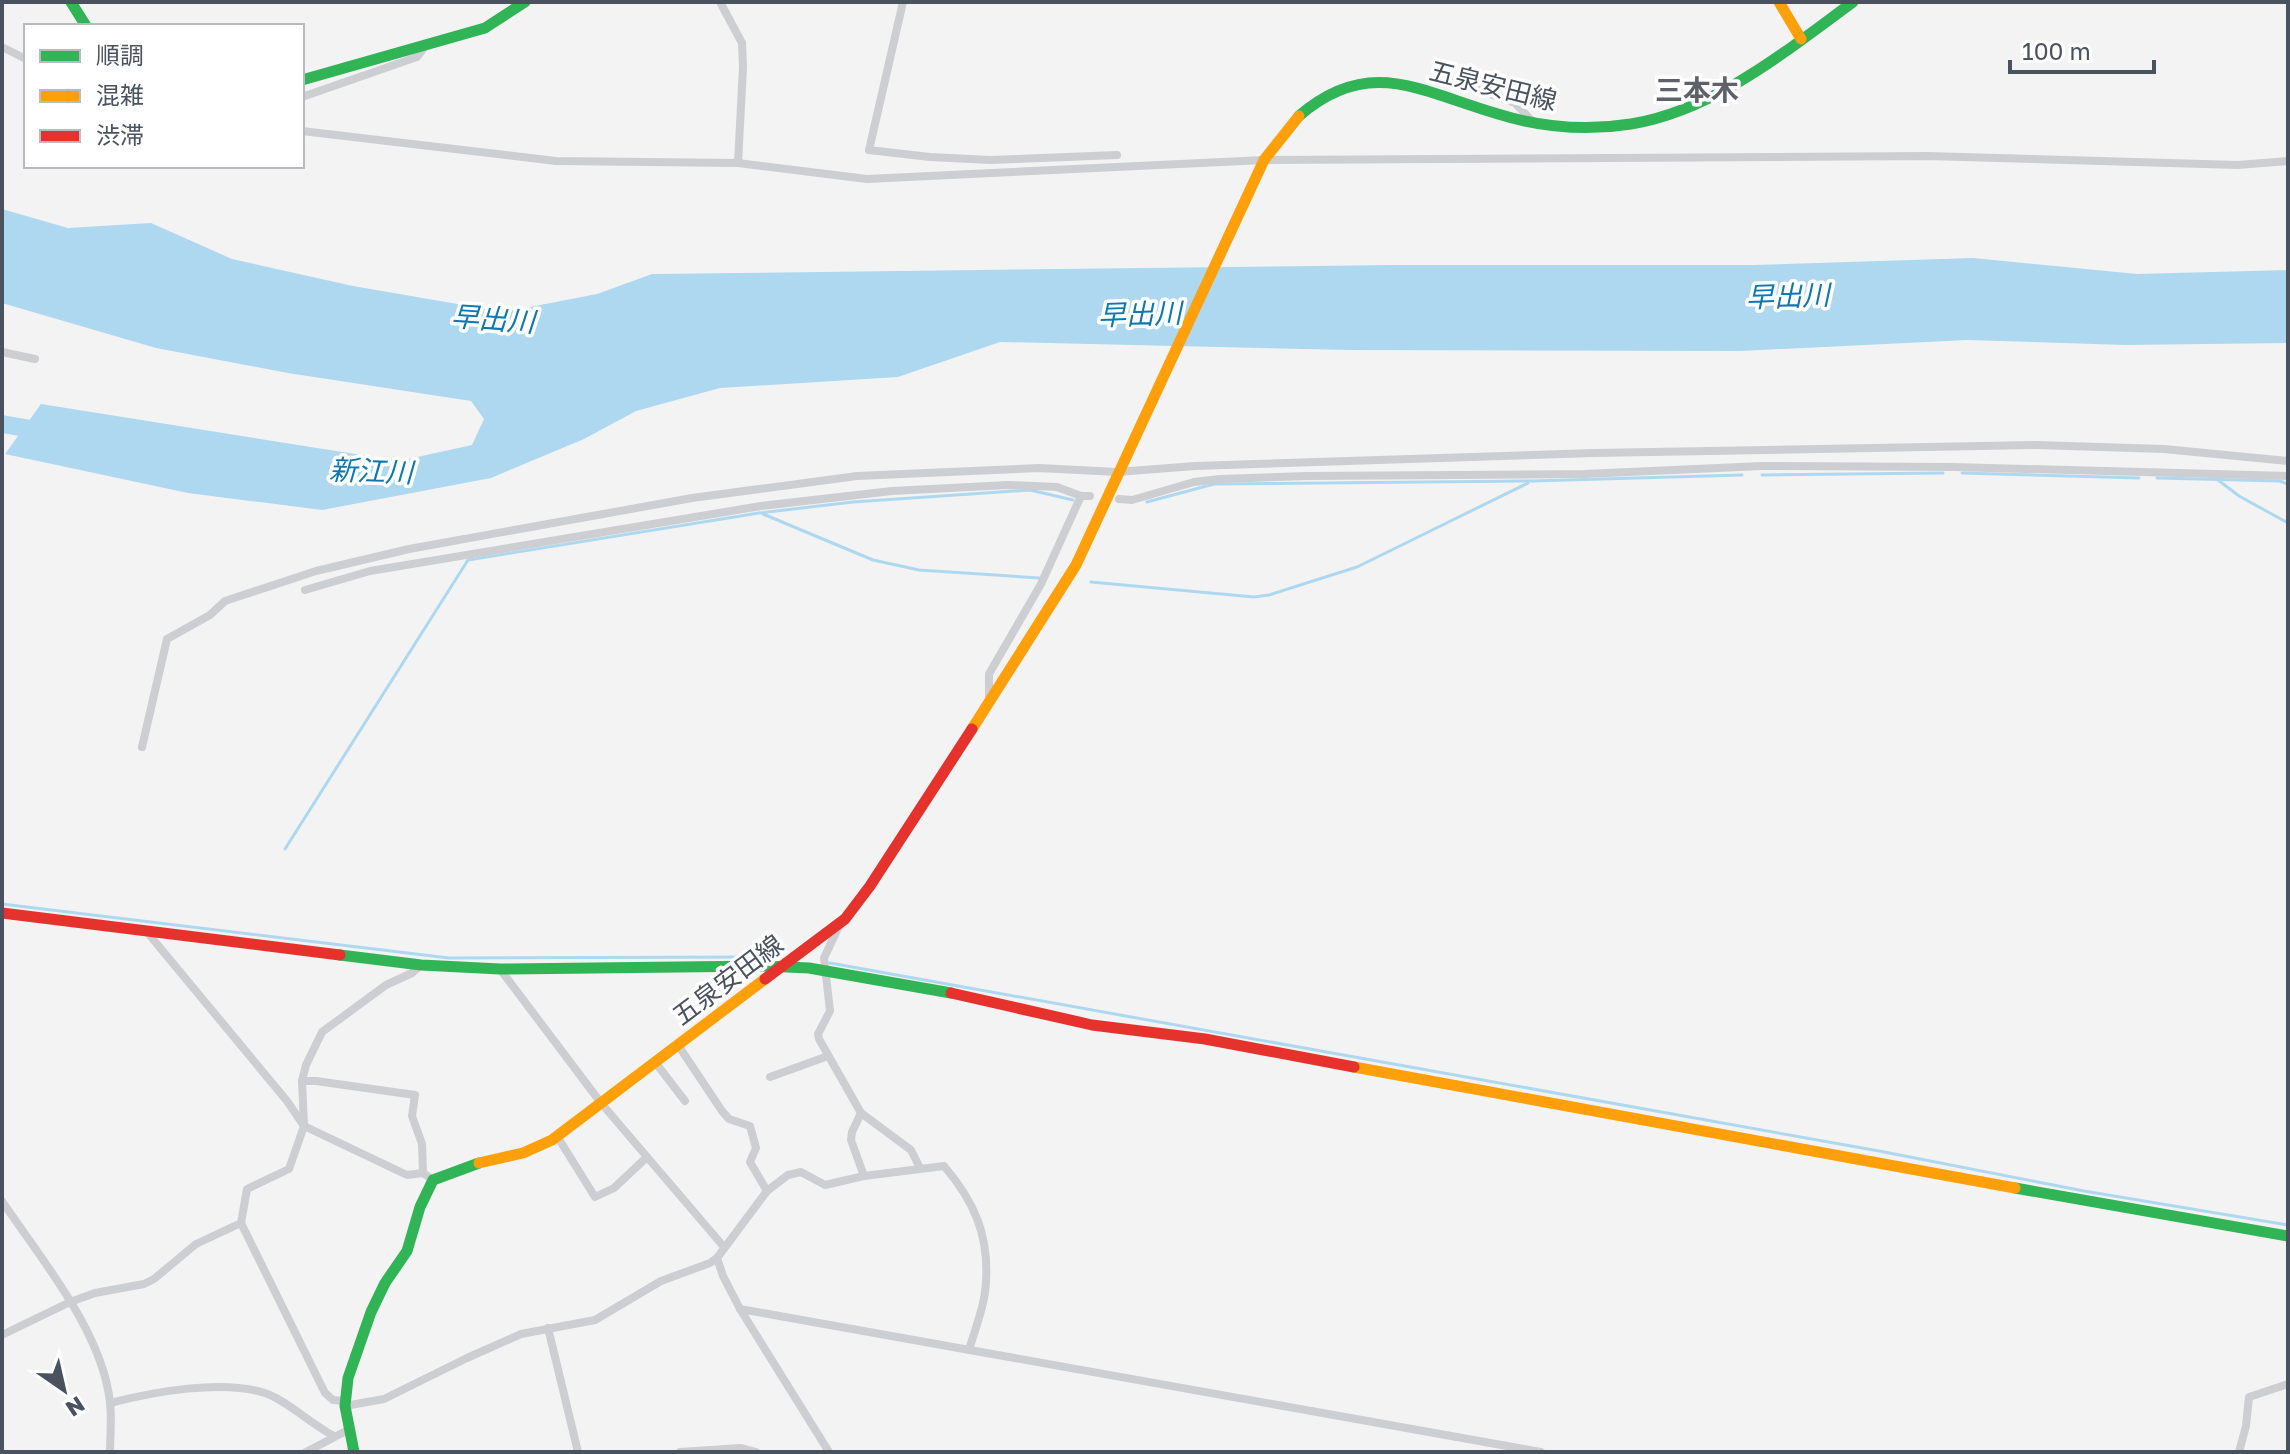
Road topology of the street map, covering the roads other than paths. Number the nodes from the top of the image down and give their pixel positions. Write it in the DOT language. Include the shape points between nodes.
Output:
graph roads {
  1 [pos="71,2"];
  2 [pos="525,2"];
  3 [pos="720,2"];
  4 [pos="903,2"];
  5 [pos="1779,2"];
  6 [pos="1853,2"];
  7 [pos="85,24"];
  8 [pos="1801,39"];
  9 [pos="427,45"];
  10 [pos="2,47"];
  11 [pos="24,58"];
  12 [pos="304,79"];
  13 [pos="1449,79"];
  14 [pos="304,96"];
  15 [pos="1534,123"];
  16 [pos="304,131"];
  17 [pos="1117,155"];
  18 [pos="2288,161"];
  19 [pos="1262,162"];
  20 [pos="738,163"];
  21 [pos="2,352"];
  22 [pos="35,359"];
  23 [pos="2288,461"];
  24 [pos="1118,469"];
  25 [pos="2288,476"];
  26 [pos="1119,499"];
  27 [pos="305,590"];
  28 [pos="989,701"];
  29 [pos="142,747"];
  30 [pos="2,913"];
  31 [pos="840,923"];
  32 [pos="147,932"];
  33 [pos="421,965"];
  34 [pos="784,967"];
  35 [pos="500,969"];
  36 [pos="824,971"];
  37 [pos="678,1045"];
  38 [pos="828,1056"];
  39 [pos="655,1062"];
  40 [pos="770,1077"];
  41 [pos="302,1081"];
  42 [pos="685,1101"];
  43 [pos="601,1103"];
  44 [pos="861,1113"];
  45 [pos="304,1126"];
  46 [pos="557,1136"];
  47 [pos="647,1157"];
  48 [pos="920,1168"];
  49 [pos="864,1176"];
  50 [pos="428,1177"];
  51 [pos="767,1191"];
  52 [pos="2,1201"];
  53 [pos="241,1223"];
  54 [pos="2288,1236"];
  55 [pos="724,1247"];
  56 [pos="717,1258"];
  57 [pos="70,1302"];
  58 [pos="740,1309"];
  59 [pos="548,1328"];
  60 [pos="2,1335"];
  61 [pos="969,1350"];
  62 [pos="2288,1384"];
  63 [pos="110,1403"];
  64 [pos="345,1403"];
  65 [pos="348,1430"];
  66 [pos="334,1436"];
  67 [pos="110,1452"];
  68 [pos="306,1452"];
  69 [pos="354,1452"];
  70 [pos="578,1452"];
  71 [pos="680,1452"];
  72 [pos="756,1452"];
  73 [pos="829,1452"];
  74 [pos="1541,1452"];
  75 [pos="2239,1452"];
  1 -- 7 [label="street"];
  2 -- 9 [label="street" via="485,28"];
  3 -- 20 [label="street" via="742,43"];
  4 -- 17 [label="street" via="869,150 990,160"];
  5 -- 8 [label="street"];
  6 -- 8 [label="street, 五泉安田線"];
  8 -- 15 [label="street, 五泉安田線" via="1696,104 1659,118 1580,129"];
  9 -- 12 [label="street"];
  9 -- 14 [label="street" via="417,57"];
  10 -- 11 [label="street"];
  13 -- 15 [label="street" via="1515,103"];
  15 -- 19 [label="street, 五泉安田線" via="1384,82 1342,86 1281,131"];
  16 -- 20 [label="street" via="556,161"];
  18 -- 19 [label="street" via="2238,165 1767,155"];
  19 -- 20 [label="street" via="867,179"];
  19 -- 24 [label="street, 五泉安田線"];
  21 -- 22 [label="street"];
  23 -- 24 [label="street" via="2164,449 2007,445"];
  24 -- 28 [label="street, 五泉安田線" via="1076,565"];
  24 -- 29 [label="street" via="857,476 692,498 316,571 225,601 167,639"];
  25 -- 26 [label="street" via="1762,466 1220,479"];
  27 -- 28 [label="street" via="370,571 761,506 1008,485 1057,487 1086,496 989,674"];
  28 -- 31 [label="street, 五泉安田線" via="891,856"];
  30 -- 32 [label="street"];
  31 -- 34 [label="street, 五泉安田線"];
  31 -- 36 [label="street" via="824,958"];
  32 -- 33 [label="street"];
  32 -- 45 [label="street"];
  33 -- 35 [label="street"];
  33 -- 41 [label="street" via="322,1032"];
  34 -- 35 [label="street"];
  34 -- 36 [label="street"];
  34 -- 37 [label="street, 五泉安田線"];
  35 -- 43 [label="street"];
  36 -- 38 [label="street" via="830,1011 818,1034"];
  36 -- 54 [label="street" via="1092,1025 1205,1039"];
  37 -- 39 [label="street, 五泉安田線"];
  37 -- 51 [label="street" via="729,1119 750,1126 756,1148 750,1162"];
  38 -- 40 [label="street"];
  38 -- 44 [label="street"];
  39 -- 42 [label="street"];
  39 -- 43 [label="street, 五泉安田線"];
  41 -- 45 [label="street"];
  41 -- 50 [label="street" via="415,1095 412,1116"];
  43 -- 46 [label="street, 五泉安田線"];
  43 -- 47 [label="street"];
  44 -- 48 [label="street" via="911,1150"];
  44 -- 49 [label="street" via="851,1140"];
  45 -- 50 [label="street" via="407,1175"];
  45 -- 53 [label="street" via="289,1169 247,1189"];
  46 -- 47 [label="street" via="595,1197 614,1188"];
  46 -- 50 [label="street, 五泉安田線" via="536,1150"];
  47 -- 55 [label="street"];
  48 -- 49 [label="street"];
  48 -- 61 [label="street" via="944,1166 964,1190 979,1222 986,1285"];
  49 -- 51 [label="street" via="825,1185 801,1172"];
  50 -- 64 [label="street" via="407,1251 371,1312"];
  51 -- 55 [label="street"];
  52 -- 57 [label="street"];
  53 -- 57 [label="street" via="196,1244 144,1284"];
  53 -- 64 [label="street" via="325,1393"];
  55 -- 56 [label="street"];
  56 -- 58 [label="street"];
  56 -- 59 [label="street" via="661,1281 595,1320"];
  57 -- 60 [label="street"];
  57 -- 63 [label="street" via="79,1312"];
  58 -- 61 [label="street"];
  58 -- 73 [label="street"];
  59 -- 64 [label="street" via="521,1334 384,1399"];
  59 -- 70 [label="street"];
  61 -- 74 [label="street"];
  62 -- 75 [label="street" via="2249,1397"];
  63 -- 66 [label="street" via="207,1388 243,1389 267,1394"];
  63 -- 67 [label="street"];
  64 -- 65 [label="street"];
  65 -- 66 [label="street"];
  65 -- 69 [label="street"];
  66 -- 68 [label="street"];
  71 -- 72 [label="street"];
}
